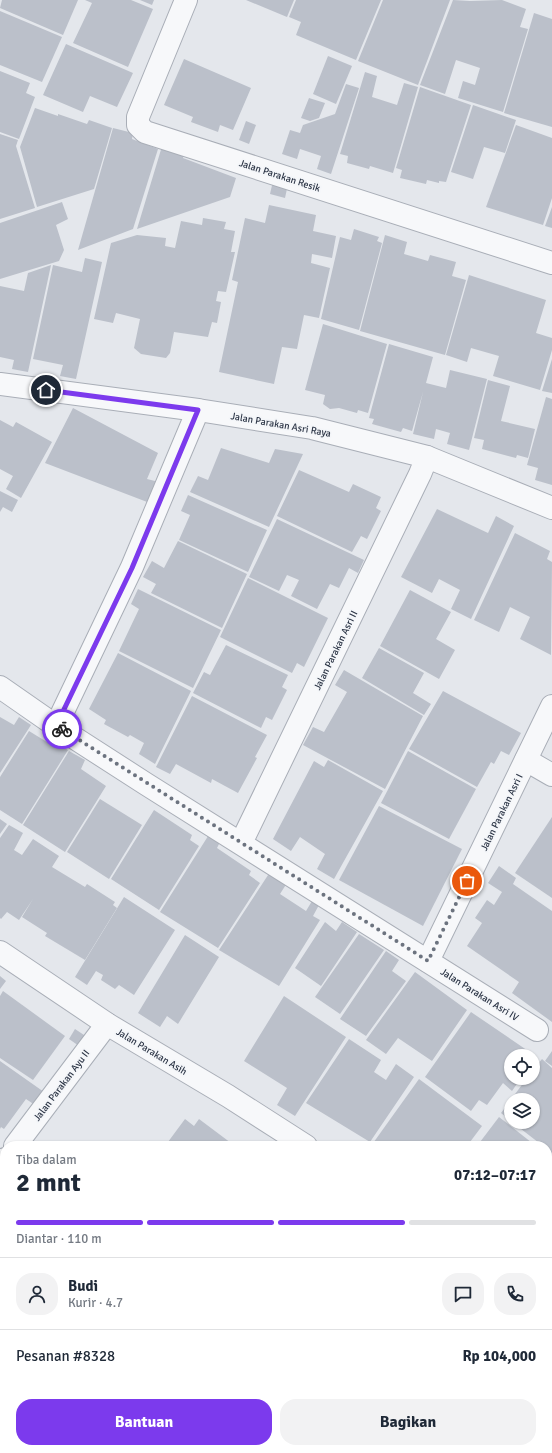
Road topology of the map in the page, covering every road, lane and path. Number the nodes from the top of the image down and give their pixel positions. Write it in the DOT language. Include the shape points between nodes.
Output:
graph roads {
  1 [pos="186,0"];
  2 [pos="552,263"];
  3 [pos="0,384"];
  4 [pos="198,410"];
  5 [pos="427,456"];
  6 [pos="552,508"];
  7 [pos="0,687"];
  8 [pos="552,706"];
  9 [pos="56,726"];
  10 [pos="526,760"];
  11 [pos="552,775"];
  12 [pos="241,843"];
  13 [pos="0,952"];
  14 [pos="428,961"];
  15 [pos="107,1024"];
  16 [pos="537,1030"];
  17 [pos="19,1141"];
  18 [pos="296,1141"];
  1 -- 2 [label="street, Jalan Parakan Resik" via="138,117 138,125 145,132"];
  3 -- 4 [label="street, Jalan Parakan Asri Raya"];
  4 -- 5 [label="street, Jalan Parakan Asri Raya" via="312,428"];
  4 -- 9 [label="street" via="132,568"];
  5 -- 6 [label="street, Jalan Parakan Asri Raya"];
  5 -- 12 [label="street, Jalan Parakan Asri II"];
  7 -- 9 [label="street, Jalan Parakan Asri IV"];
  8 -- 10 [label="street, Jalan Parakan Asri I"];
  9 -- 12 [label="street, Jalan Parakan Asri IV"];
  10 -- 11 [label="street"];
  10 -- 14 [label="street, Jalan Parakan Asri I"];
  12 -- 14 [label="street, Jalan Parakan Asri IV"];
  13 -- 15 [label="street, Jalan Parakan Asih"];
  14 -- 16 [label="street, Jalan Parakan Asri IV"];
  15 -- 17 [label="street, Jalan Parakan Ayu II"];
  15 -- 18 [label="street, Jalan Parakan Asih" via="228,1096"];
}
